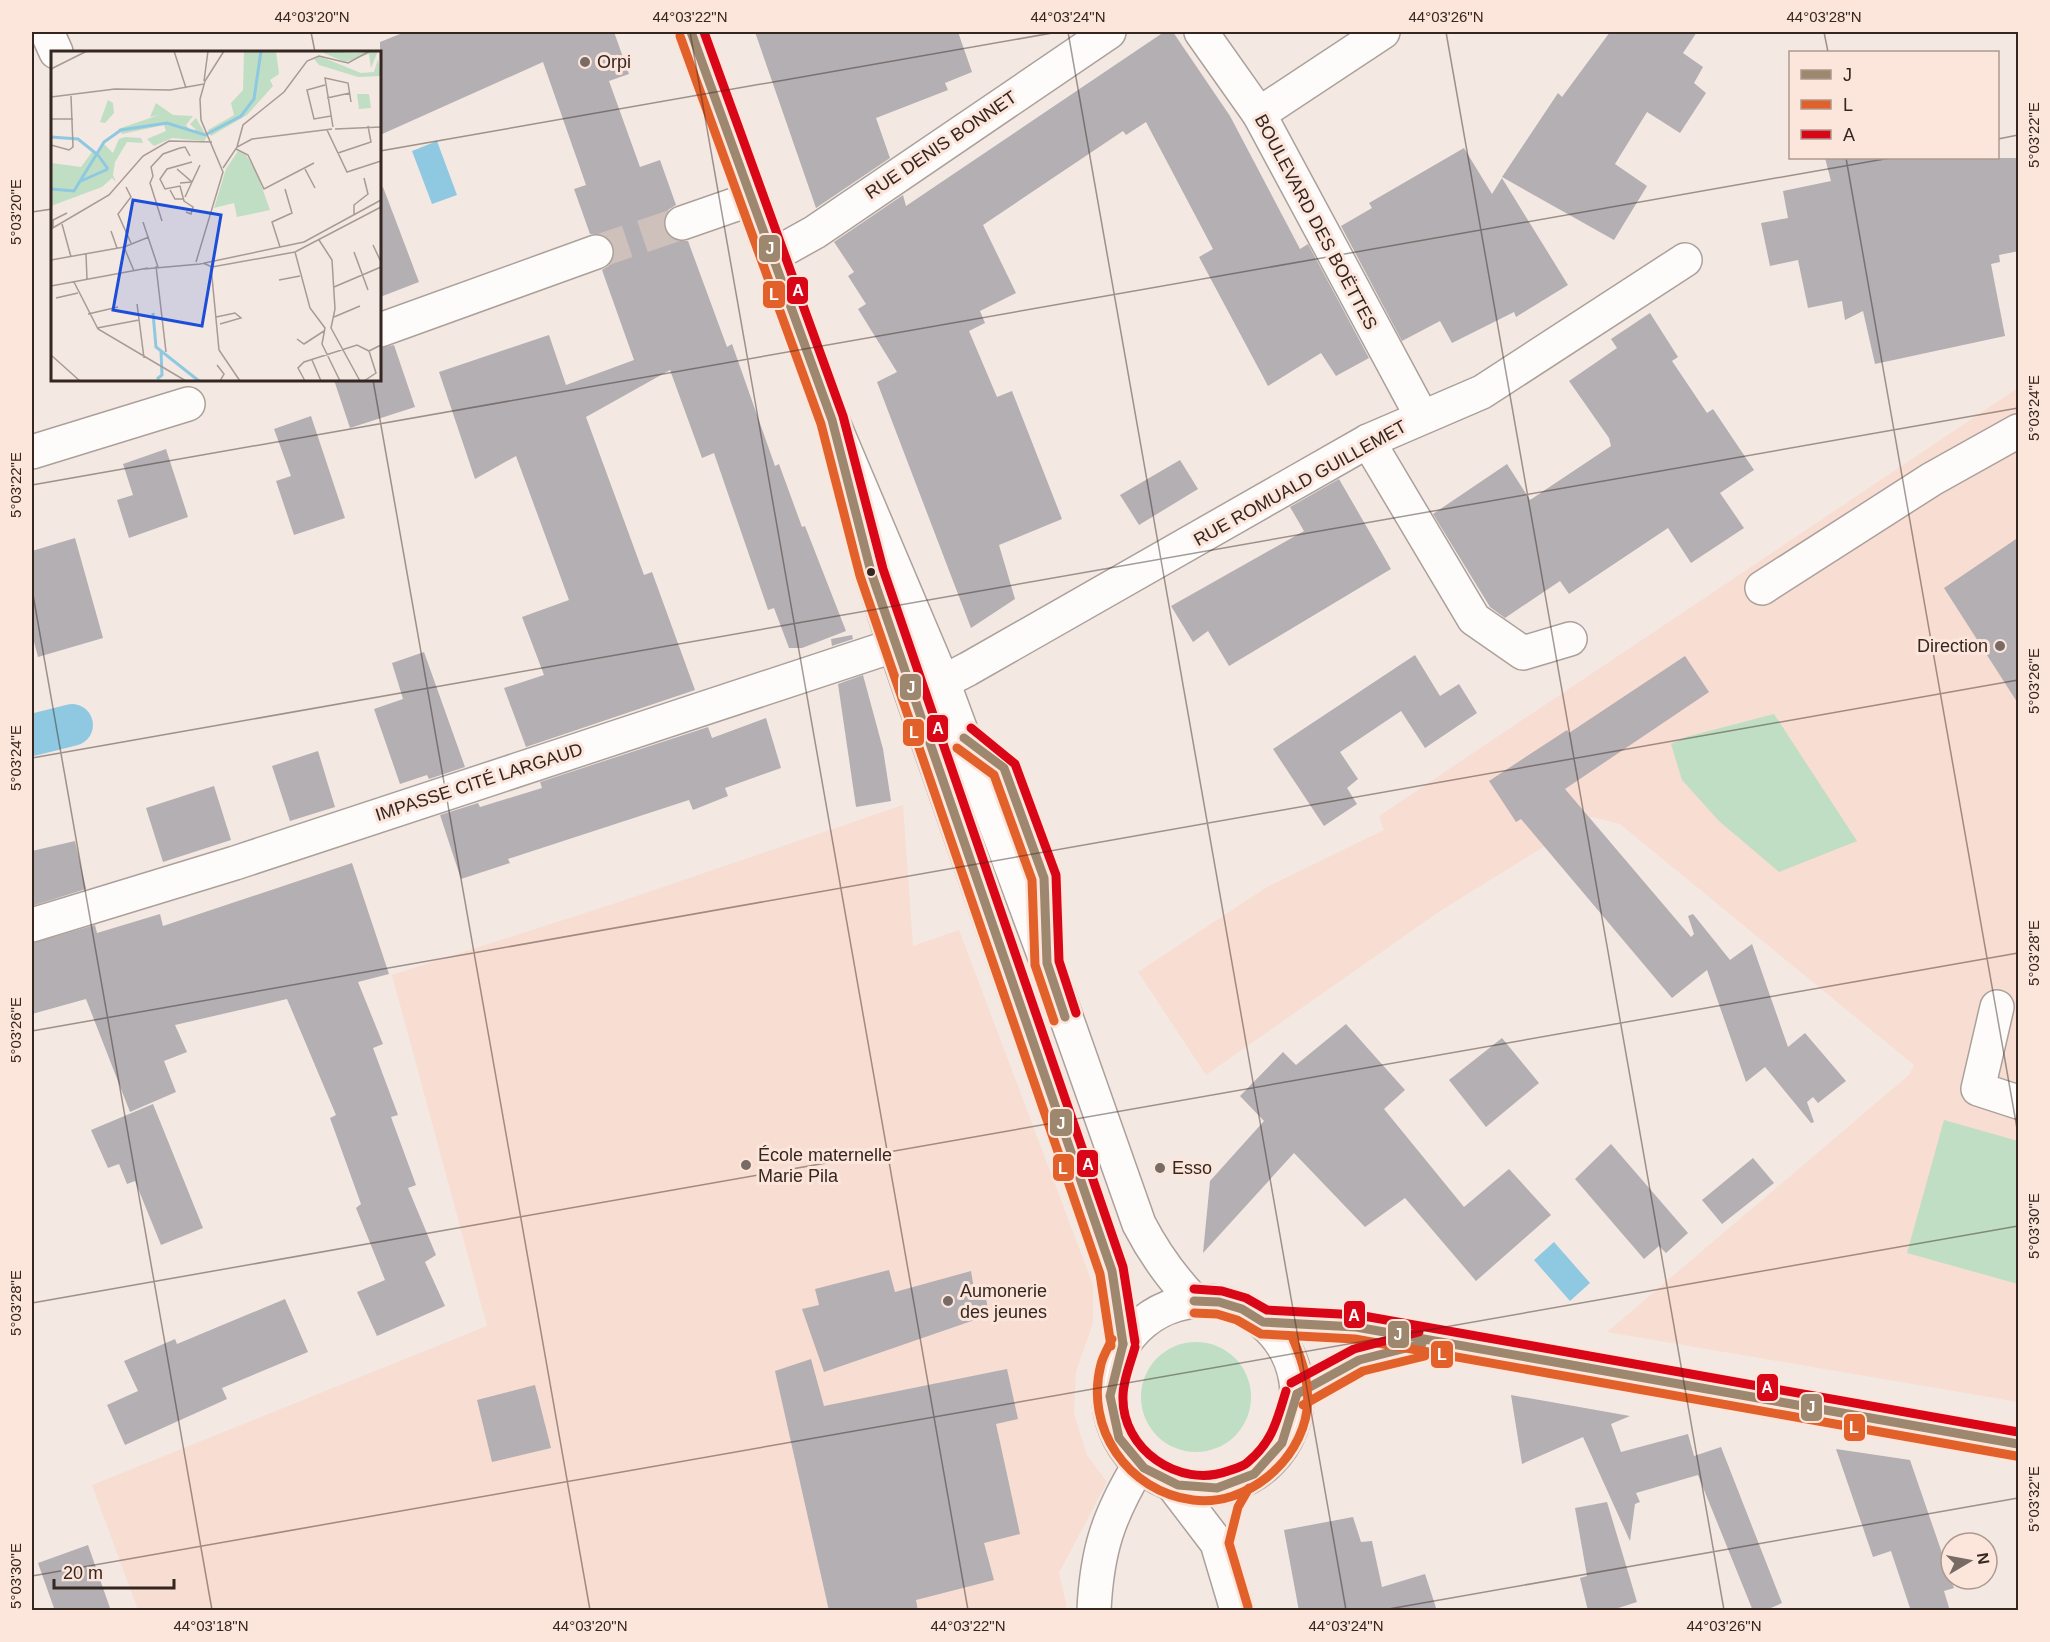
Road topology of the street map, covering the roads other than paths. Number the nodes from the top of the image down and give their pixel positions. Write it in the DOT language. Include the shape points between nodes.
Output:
graph roads {
  1 [pos="47,32"];
  2 [pos="691,32"];
  3 [pos="1109,32"];
  4 [pos="1201,32"];
  5 [pos="1383,32"];
  6 [pos="56,51"];
  7 [pos="1259,114"];
  8 [pos="751,199"];
  9 [pos="682,223"];
  10 [pos="596,252"];
  11 [pos="772,256"];
  12 [pos="1685,260"];
  13 [pos="381,330"];
  14 [pos="188,404"];
  15 [pos="1422,417"];
  16 [pos="832,420"];
  17 [pos="2019,431"];
  18 [pos="1368,441"];
  19 [pos="32,452"];
  20 [pos="1762,588"];
  21 [pos="1570,639"];
  22 [pos="909,641"];
  23 [pos="943,682"];
  24 [pos="32,925"];
  25 [pos="1997,1007"];
  26 [pos="2019,1102"];
  27 [pos="1194,1301"];
  28 [pos="1263,1323"];
  29 [pos="1432,1341"];
  30 [pos="1123,1344"];
  31 [pos="1297,1394"];
  32 [pos="2019,1444"];
  33 [pos="1139,1465"];
  34 [pos="1238,1482"];
  35 [pos="1172,1484"];
  36 [pos="1217,1543"];
  37 [pos="1094,1611"];
  38 [pos="1237,1611"];
  1 -- 6 [label="street"];
  2 -- 8 [label="street"];
  3 -- 11 [label="street, RUE DENIS BONNET" via="815,232"];
  4 -- 7 [label="street, BOULEVARD DES BOËTTES"];
  5 -- 7 [label="street"];
  7 -- 15 [label="street, BOULEVARD DES BOËTTES"];
  8 -- 9 [label="street"];
  8 -- 11 [label="street"];
  10 -- 13 [label="street"];
  11 -- 16 [label="street"];
  12 -- 15 [label="street, RUE ROMUALD GUILLEMET" via="1482,392"];
  14 -- 19 [label="street"];
  15 -- 18 [label="street, RUE ROMUALD GUILLEMET"];
  16 -- 22 [label="street"];
  16 -- 22 [label="street" via="863,543"];
  17 -- 20 [label="street" via="1932,479"];
  18 -- 21 [label="street" via="1474,619 1523,653"];
  18 -- 23 [label="street, RUE ROMUALD GUILLEMET"];
  22 -- 23 [label="street"];
  22 -- 24 [label="street, IMPASSE CITÉ LARGAUD" via="235,863"];
  22 -- 30 [label="street" via="1112,1271"];
  23 -- 27 [label="street" via="1139,1224 1155,1254"];
  25 -- 26 [label="street" via="1978,1089"];
  27 -- 28 [label="street" via="1227,1305"];
  27 -- 30 [label="street" via="1167,1308 1142,1323"];
  28 -- 29 [label="street" via="1356,1327"];
  28 -- 31 [label="street" via="1281,1342 1293,1367"];
  29 -- 31 [label="street" via="1359,1360"];
  29 -- 32 [label="street"];
  30 -- 33 [label="street" via="1112,1368 1111,1412 1122,1444"];
  31 -- 34 [label="street" via="1287,1437 1258,1471"];
  33 -- 35 [label="street"];
  33 -- 37 [label="street" via="1112,1512 1096,1566"];
  34 -- 35 [label="street" via="1194,1489"];
  34 -- 36 [label="street" via="1227,1503"];
  35 -- 36 [label="street"];
  36 -- 38 [label="street"];
}
